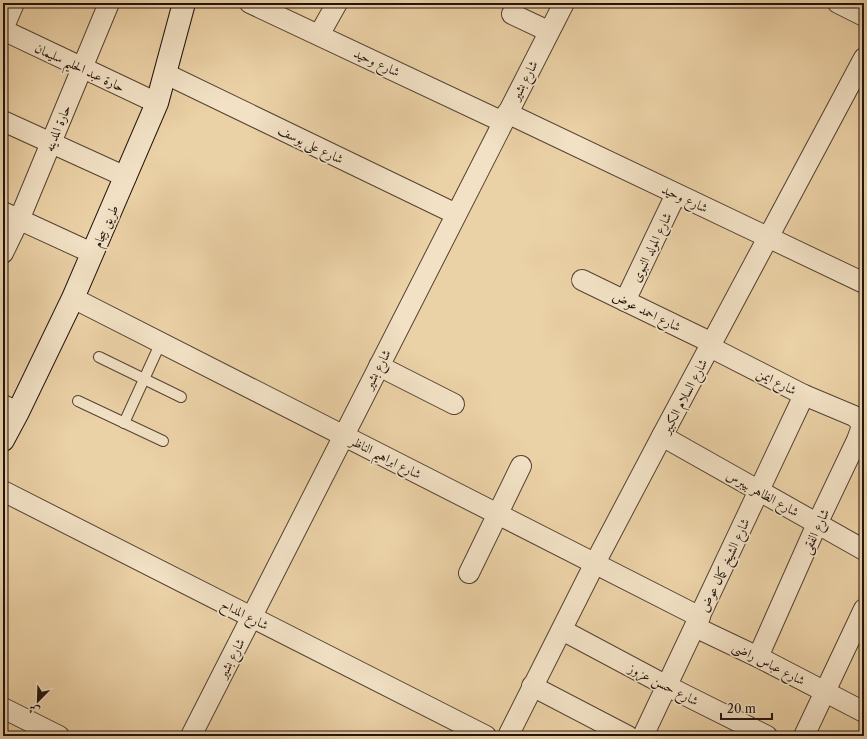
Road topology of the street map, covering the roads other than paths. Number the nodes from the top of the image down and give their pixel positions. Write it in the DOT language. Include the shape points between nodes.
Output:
graph roads {
  1 [pos="14,3"];
  2 [pos="184,3"];
  3 [pos="250,3"];
  4 [pos="337,3"];
  5 [pos="564,3"];
  6 [pos="838,3"];
  7 [pos="106,4"];
  8 [pos="512,14"];
  9 [pos="864,16"];
  10 [pos="3,30"];
  11 [pos="548,31"];
  12 [pos="319,35"];
  13 [pos="864,58"];
  14 [pos="82,68"];
  15 [pos="166,74"];
  16 [pos="157,103"];
  17 [pos="505,117"];
  18 [pos="3,121"];
  19 [pos="51,143"];
  20 [pos="126,177"];
  21 [pos="676,194"];
  22 [pos="456,214"];
  23 [pos="11,216"];
  24 [pos="768,237"];
  25 [pos="3,253"];
  26 [pos="92,253"];
  27 [pos="582,280"];
  28 [pos="864,282"];
  29 [pos="73,298"];
  30 [pos="625,301"];
  31 [pos="161,342"];
  32 [pos="711,345"];
  33 [pos="99,357"];
  34 [pos="379,366"];
  35 [pos="144,379"];
  36 [pos="804,395"];
  37 [pos="181,396"];
  38 [pos="78,401"];
  39 [pos="454,404"];
  40 [pos="11,408"];
  41 [pos="845,412"];
  42 [pos="124,423"];
  43 [pos="344,436"];
  44 [pos="662,436"];
  45 [pos="3,440"];
  46 [pos="163,441"];
  47 [pos="521,466"];
  48 [pos="758,490"];
  49 [pos="3,491"];
  50 [pos="498,514"];
  51 [pos="817,524"];
  52 [pos="864,550"];
  53 [pos="595,564"];
  54 [pos="469,573"];
  55 [pos="252,617"];
  56 [pos="862,621"];
  57 [pos="698,622"];
  58 [pos="562,630"];
  59 [pos="758,657"];
  60 [pos="532,686"];
  61 [pos="667,686"];
  62 [pos="825,692"];
  63 [pos="3,708"];
  64 [pos="864,712"];
  65 [pos="59,736"];
  66 [pos="191,736"];
  67 [pos="486,736"];
  68 [pos="508,736"];
  69 [pos="628,736"];
  70 [pos="643,736"];
  71 [pos="767,736"];
  72 [pos="804,736"];
  1 -- 10 [label="street"];
  2 -- 15 [label="main road, طريق بيجام"];
  3 -- 12 [label="street, شارع وحيد"];
  4 -- 12 [label="street"];
  5 -- 11 [label="street, شارع بشير"];
  6 -- 9 [label="street"];
  7 -- 14 [label="street, حارة المدينه"];
  8 -- 11 [label="street"];
  10 -- 14 [label="street, حارة عبد الحليم سليمان"];
  11 -- 17 [label="street, شارع بشير"];
  12 -- 17 [label="street, شارع وحيد"];
  13 -- 24 [label="street, شارع السلام الكبير"];
  14 -- 16 [label="street, حارة عبد الحليم سليمان"];
  14 -- 19 [label="street, حارة المدينه"];
  15 -- 16 [label="main road, طريق بيجام"];
  15 -- 22 [label="street, شارع على يوسف"];
  16 -- 20 [label="main road, طريق بيجام"];
  17 -- 21 [label="street, شارع وحيد"];
  17 -- 22 [label="street, شارع بشير"];
  18 -- 19 [label="street"];
  19 -- 20 [label="street"];
  19 -- 23 [label="street, حارة المدينه"];
  20 -- 26 [label="main road, طريق بيجام"];
  21 -- 24 [label="street, شارع وحيد"];
  21 -- 30 [label="street, شارع المولد النبوى"];
  22 -- 34 [label="street, شارع بشير"];
  23 -- 25 [label="street, حارة المدينه"];
  23 -- 26 [label="street"];
  24 -- 28 [label="street, شارع وحيد"];
  24 -- 32 [label="street, شارع السلام الكبير"];
  26 -- 29 [label="main road, طريق بيجام"];
  27 -- 30 [label="street, شارع احمد عوض"];
  29 -- 31 [label="street, شارع ابراهيم الناظر"];
  29 -- 40 [label="main road, طريق بيجام"];
  30 -- 32 [label="street, شارع احمد عوض"];
  31 -- 35 [label="lane"];
  31 -- 43 [label="street, شارع ابراهيم الناظر"];
  32 -- 36 [label="street, شارع ايمن"];
  32 -- 44 [label="street, شارع السلام الكبير"];
  33 -- 35 [label="lane"];
  34 -- 39 [label="street"];
  34 -- 43 [label="street, شارع بشير"];
  35 -- 37 [label="lane"];
  35 -- 42 [label="lane"];
  36 -- 41 [label="street, شارع ايمن"];
  36 -- 48 [label="street, شارع الشيخ كمال عوض"];
  38 -- 42 [label="lane"];
  40 -- 45 [label="main road, طريق بيجام"];
  41 -- 51 [label="street, شارع الفقى" via="860,421 861,429"];
  42 -- 46 [label="lane"];
  43 -- 50 [label="street, شارع ابراهيم الناظر"];
  43 -- 55 [label="street, شارع بشير"];
  44 -- 48 [label="street, شارع الظاهر بيبرس"];
  44 -- 53 [label="street, شارع السلام الكبير"];
  47 -- 50 [label="street"];
  48 -- 51 [label="street, شارع الظاهر بيبرس"];
  48 -- 57 [label="street, شارع الشيخ كمال عوض"];
  49 -- 55 [label="street, شارع المداح"];
  50 -- 53 [label="street, شارع ابراهيم الناظر"];
  50 -- 54 [label="street"];
  51 -- 52 [label="street, شارع الظاهر بيبرس"];
  51 -- 59 [label="street, شارع الفقى"];
  53 -- 57 [label="street, شارع ابراهيم الناظر"];
  53 -- 58 [label="street, شارع السلام الكبير"];
  55 -- 66 [label="street, شارع بشير"];
  55 -- 67 [label="street, شارع المداح"];
  56 -- 62 [label="street"];
  57 -- 59 [label="street, شارع عباس راضى"];
  57 -- 61 [label="street, شارع الشيخ كمال عوض"];
  58 -- 60 [label="street, شارع السلام الكبير"];
  58 -- 61 [label="street, شارع حسن عزوز"];
  59 -- 62 [label="street, شارع عباس راضى"];
  60 -- 68 [label="street, شارع السلام الكبير"];
  60 -- 69 [label="street"];
  61 -- 70 [label="street, شارع الشيخ كمال عوض"];
  61 -- 71 [label="street, شارع حسن عزوز"];
  62 -- 64 [label="street, شارع عباس راضى"];
  62 -- 72 [label="street"];
  63 -- 65 [label="street"];
}
